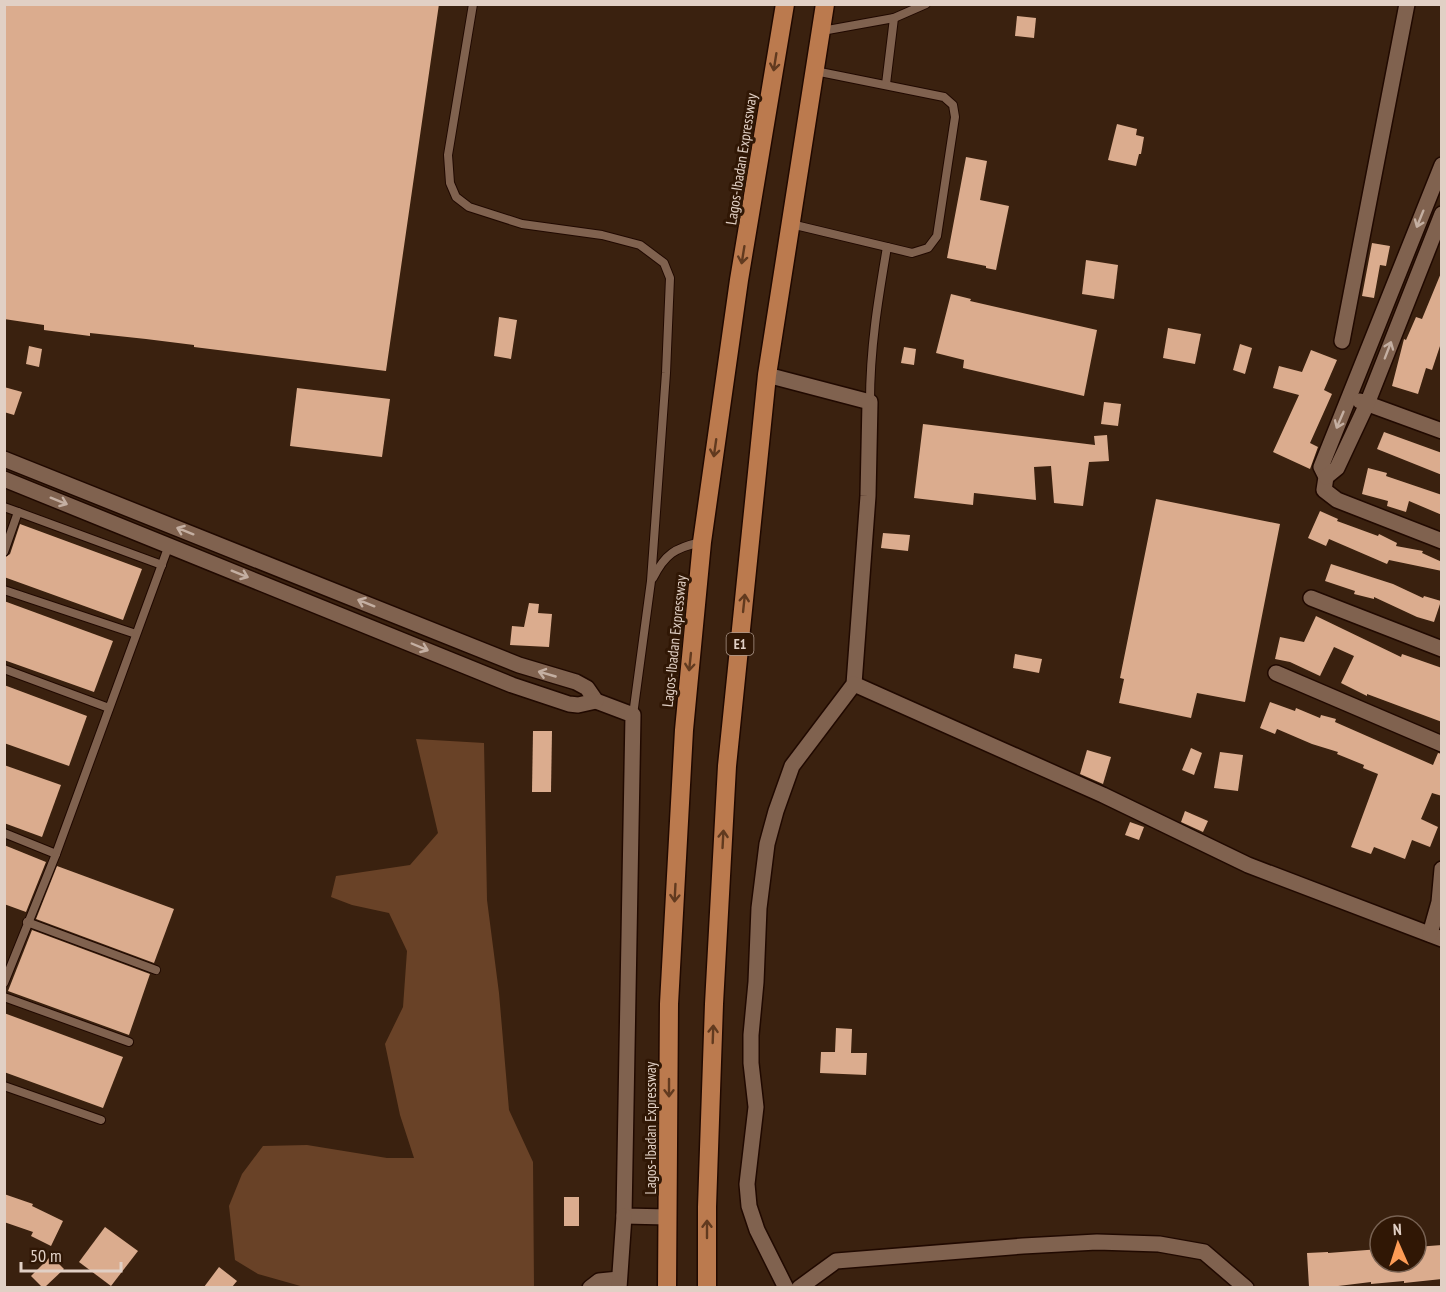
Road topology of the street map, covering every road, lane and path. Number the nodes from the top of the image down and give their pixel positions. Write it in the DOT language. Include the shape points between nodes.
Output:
graph roads {
  1 [pos="473,4"];
  2 [pos="785,4"];
  3 [pos="825,4"];
  4 [pos="926,4"];
  5 [pos="1407,4"];
  6 [pos="894,18"];
  7 [pos="820,31"];
  8 [pos="814,70"];
  9 [pos="886,84"];
  10 [pos="1442,165"];
  11 [pos="1442,214"];
  12 [pos="790,224"];
  13 [pos="887,247"];
  14 [pos="1342,341"];
  15 [pos="767,375"];
  16 [pos="1349,397"];
  17 [pos="870,402"];
  18 [pos="1367,404"];
  19 [pos="1442,431"];
  20 [pos="4,459"];
  21 [pos="1326,477"];
  22 [pos="4,479"];
  23 [pos="4,507"];
  24 [pos="18,512"];
  25 [pos="1442,541"];
  26 [pos="702,542"];
  27 [pos="169,545"];
  28 [pos="4,552"];
  29 [pos="162,565"];
  30 [pos="651,581"];
  31 [pos="4,590"];
  32 [pos="1311,598"];
  33 [pos="136,634"];
  34 [pos="1442,649"];
  35 [pos="4,669"];
  36 [pos="1276,673"];
  37 [pos="854,684"];
  38 [pos="596,701"];
  39 [pos="110,708"];
  40 [pos="633,715"];
  41 [pos="1442,744"];
  42 [pos="4,833"];
  43 [pos="56,854"];
  44 [pos="1441,878"];
  45 [pos="27,922"];
  46 [pos="1436,937"];
  47 [pos="156,970"];
  48 [pos="4,983"];
  49 [pos="4,997"];
  50 [pos="129,1042"];
  51 [pos="4,1086"];
  52 [pos="101,1120"];
  53 [pos="624,1216"];
  54 [pos="668,1216"];
  55 [pos="619,1283"];
  56 [pos="590,1287"];
  57 [pos="667,1287"];
  58 [pos="707,1287"];
  59 [pos="786,1287"];
  60 [pos="799,1287"];
  61 [pos="1246,1287"];
  1 -- 30 [label="lane" via="448,155 450,183 456,197 469,207 522,224 602,235 640,245 664,263 670,278"];
  2 -- 26 [label="highway, Lagos-Ibadan Expressway, one-way" via="739,280"];
  3 -- 7 [label="highway, E1"];
  4 -- 6 [label="lane"];
  5 -- 14 [label="street"];
  6 -- 7 [label="lane"];
  6 -- 9 [label="lane"];
  7 -- 8 [label="highway, E1"];
  8 -- 9 [label="lane"];
  8 -- 12 [label="highway, E1"];
  9 -- 13 [label="lane" via="944,97 953,105 955,117 937,236 928,248 912,252"];
  10 -- 16 [label="street, one-way"];
  18 -- 11 [label="street, one-way"];
  12 -- 13 [label="lane"];
  12 -- 15 [label="highway, E1"];
  13 -- 17 [label="lane" via="874,318"];
  15 -- 17 [label="street"];
  58 -- 15 [label="highway, E1, one-way" via="714,1004 727,766"];
  16 -- 18 [label="street"];
  16 -- 21 [label="street, one-way" via="1323,460 1321,467"];
  17 -- 37 [label="street" via="868,496"];
  18 -- 19 [label="street"];
  18 -- 21 [label="street" via="1337,468"];
  38 -- 20 [label="street, one-way" via="587,688 576,682 519,665"];
  21 -- 25 [label="street" via="1323,490 1337,500"];
  22 -- 27 [label="street, one-way"];
  23 -- 24 [label="lane"];
  24 -- 28 [label="lane"];
  24 -- 29 [label="lane"];
  26 -- 30 [label="lane" via="672,552"];
  26 -- 54 [label="highway, Lagos-Ibadan Expressway, one-way" via="684,730 669,1004"];
  27 -- 29 [label="lane"];
  27 -- 38 [label="street, one-way" via="512,685 569,704"];
  29 -- 33 [label="lane"];
  30 -- 40 [label="lane"];
  31 -- 33 [label="lane"];
  32 -- 34 [label="street"];
  33 -- 39 [label="lane"];
  35 -- 39 [label="lane"];
  36 -- 41 [label="street"];
  37 -- 46 [label="street" via="1103,795 1248,865"];
  37 -- 59 [label="street" via="792,766 767,844 759,908 751,1035 756,1107 747,1184 757,1230"];
  38 -- 40 [label="street"];
  39 -- 43 [label="lane"];
  40 -- 53 [label="street"];
  42 -- 43 [label="lane"];
  43 -- 45 [label="lane"];
  44 -- 46 [label="street"];
  45 -- 47 [label="lane"];
  45 -- 48 [label="lane"];
  49 -- 50 [label="lane"];
  51 -- 52 [label="lane"];
  53 -- 54 [label="street"];
  53 -- 55 [label="street"];
  54 -- 57 [label="highway, Lagos-Ibadan Expressway"];
  55 -- 56 [label="street" via="599,1281"];
  60 -- 61 [label="street" via="836,1261 1098,1242 1159,1244 1204,1251"];
}
